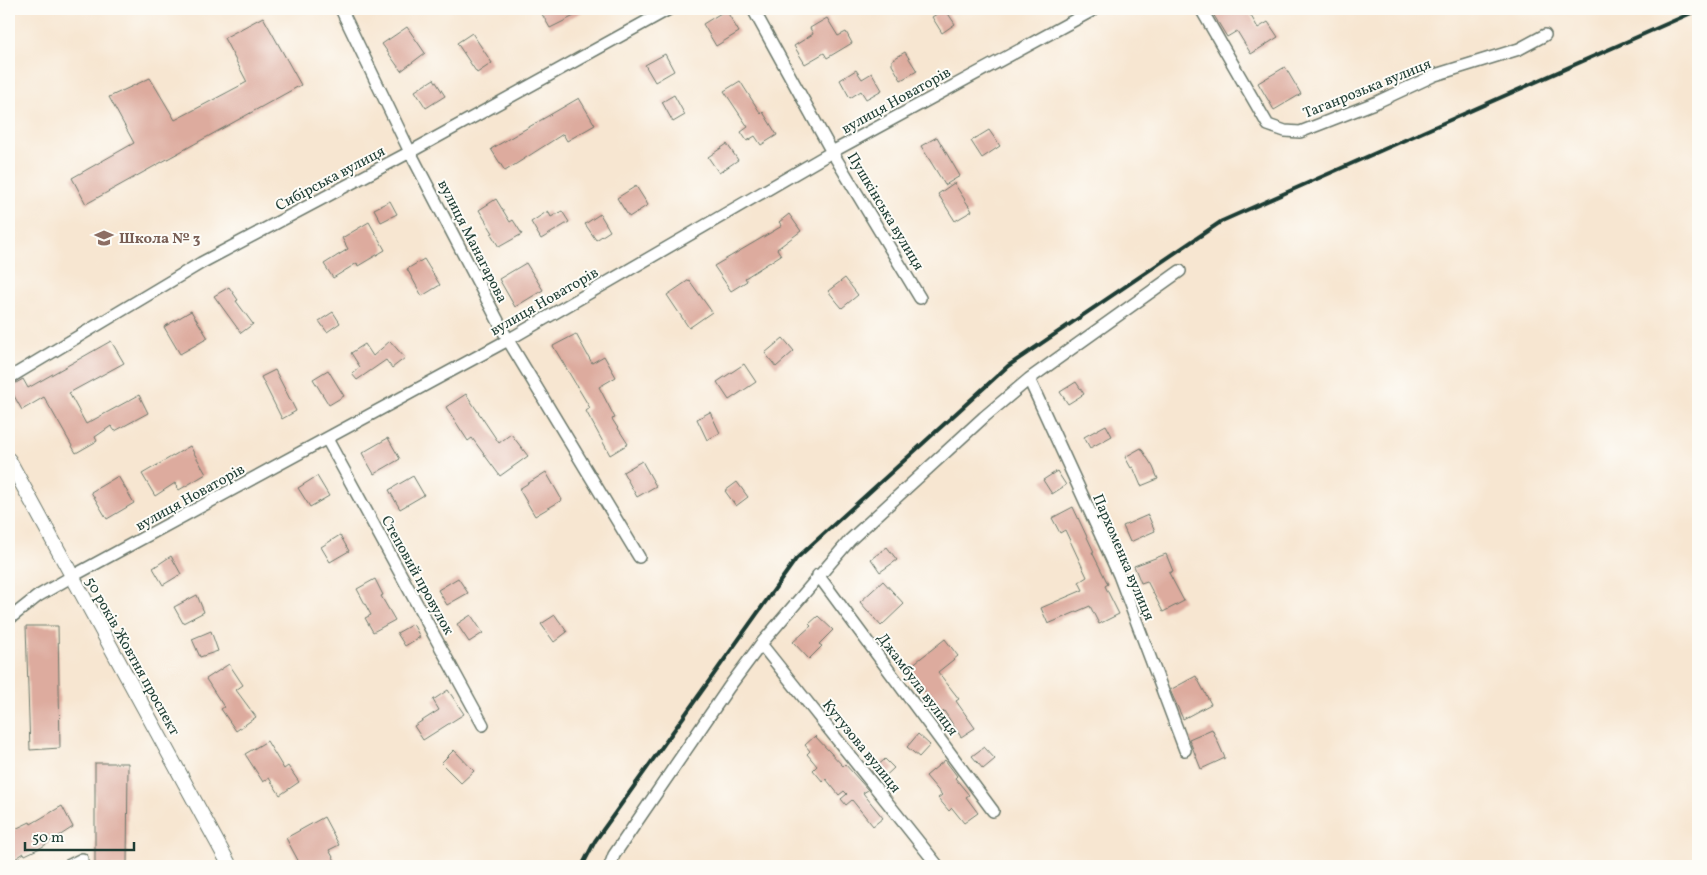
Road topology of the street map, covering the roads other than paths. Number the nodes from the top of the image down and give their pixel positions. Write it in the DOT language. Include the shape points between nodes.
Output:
graph roads {
  1 [pos="341,9"];
  2 [pos="668,9"];
  3 [pos="753,9"];
  4 [pos="1095,9"];
  5 [pos="1201,9"];
  6 [pos="1545,35"];
  7 [pos="410,152"];
  8 [pos="832,152"];
  9 [pos="1180,271"];
  10 [pos="920,298"];
  11 [pos="508,340"];
  12 [pos="9,378"];
  13 [pos="1029,379"];
  14 [pos="327,439"];
  15 [pos="9,460"];
  16 [pos="639,557"];
  17 [pos="818,575"];
  18 [pos="71,578"];
  19 [pos="9,619"];
  20 [pos="761,644"];
  21 [pos="483,724"];
  22 [pos="1185,750"];
  23 [pos="993,811"];
  24 [pos="82,859"];
  25 [pos="68,866"];
  26 [pos="230,866"];
  27 [pos="610,866"];
  28 [pos="938,866"];
  1 -- 7 [label="street, вулиця Манагарова"];
  2 -- 7 [label="street, Сибірська вулиця"];
  3 -- 8 [label="street, Пушкінська вулиця"];
  4 -- 8 [label="street, вулиця Новаторів"];
  5 -- 6 [label="street, Таганрозька вулиця" via="1268,125 1285,131 1300,132 1435,75 1519,49"];
  7 -- 11 [label="street, вулиця Манагарова"];
  7 -- 12 [label="street, Сибірська вулиця" via="201,263"];
  8 -- 10 [label="street, Пушкінська вулиця"];
  8 -- 11 [label="street, вулиця Новаторів"];
  9 -- 13 [label="street"];
  11 -- 14 [label="street, вулиця Новаторів"];
  11 -- 16 [label="street, вулиця Манагарова"];
  13 -- 17 [label="street" via="850,540"];
  13 -- 22 [label="street, Пархоменка вулиця" via="1119,575"];
  14 -- 18 [label="street, вулиця Новаторів"];
  14 -- 21 [label="street, Степовий провулок"];
  15 -- 18 [label="street, 50 років Жовтня проспект"];
  17 -- 20 [label="street"];
  17 -- 23 [label="street, Джамбула вулиця"];
  18 -- 19 [label="street, вулиця Новаторів" via="38,596"];
  18 -- 26 [label="street, 50 років Жовтня проспект"];
  20 -- 27 [label="street" via="614,855"];
  20 -- 28 [label="street, Кутузова вулиця"];
  24 -- 25 [label="street"];
}
